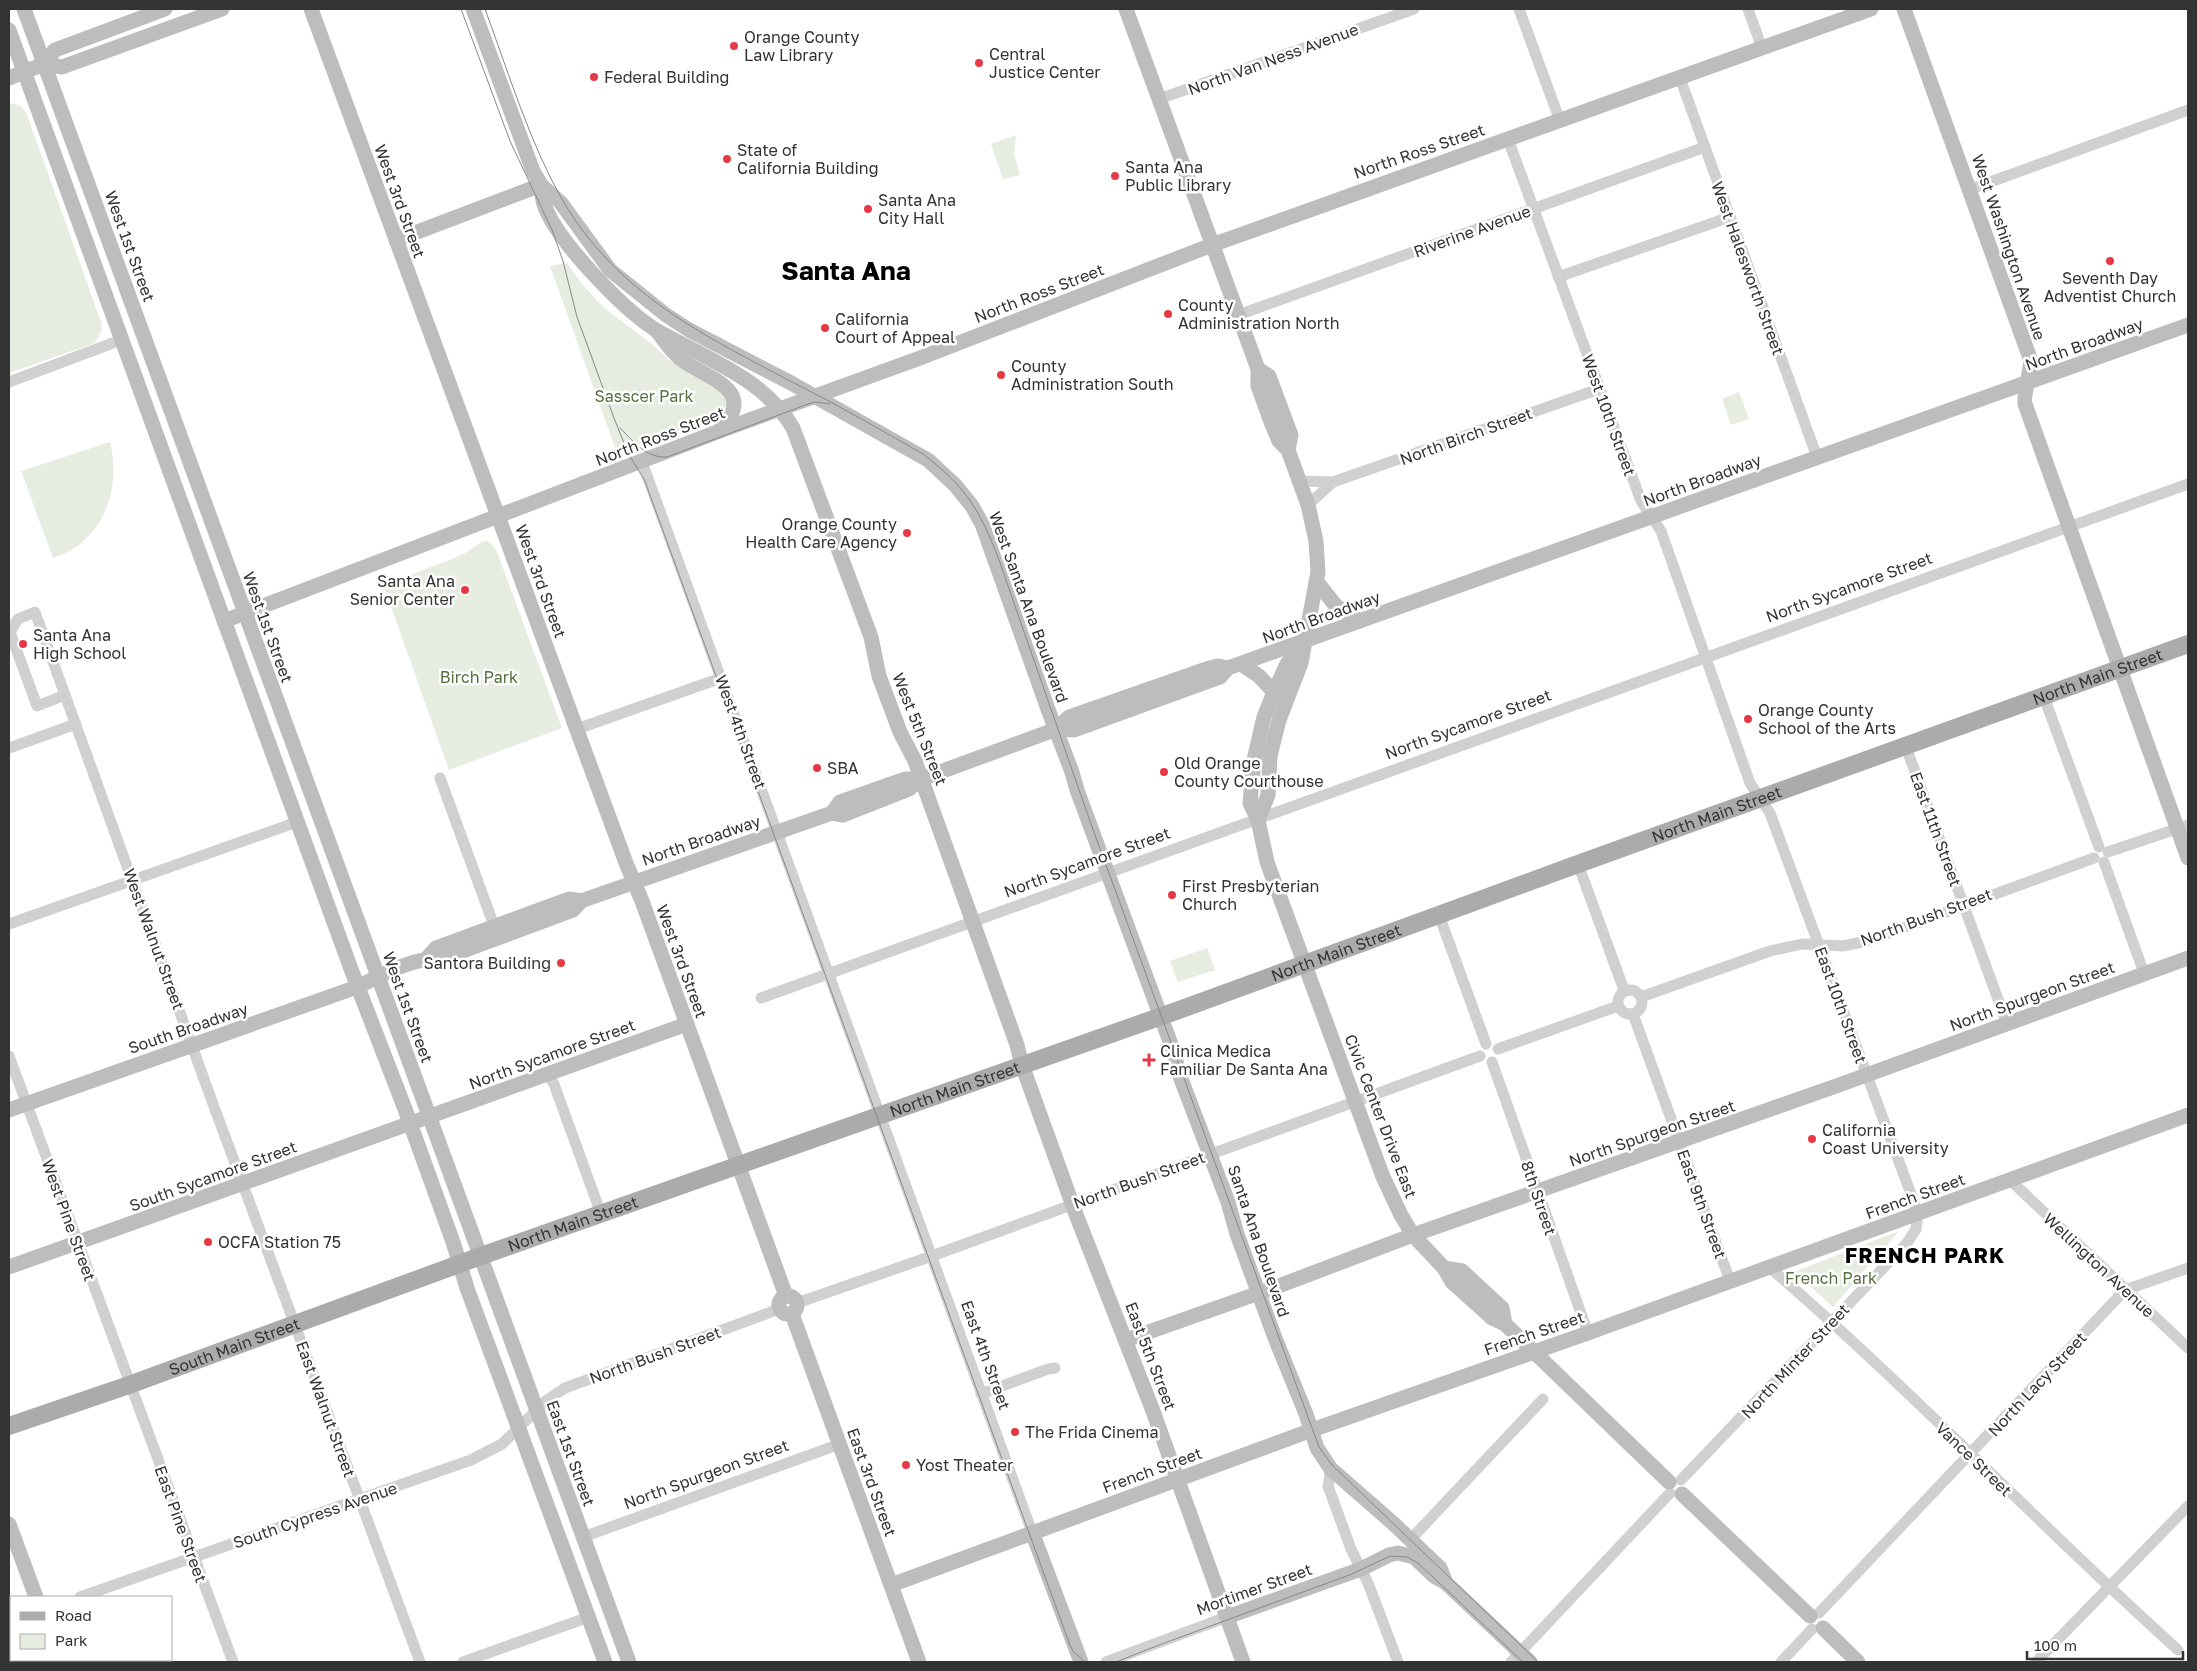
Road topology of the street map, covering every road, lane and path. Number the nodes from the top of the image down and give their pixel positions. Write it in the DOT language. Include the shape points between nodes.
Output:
graph roads {
  1 [pos="24,9"];
  2 [pos="165,9"];
  3 [pos="222,9"];
  4 [pos="311,9"];
  5 [pos="472,9"];
  6 [pos="1126,9"];
  7 [pos="1414,9"];
  8 [pos="1519,9"];
  9 [pos="1748,9"];
  10 [pos="1872,9"];
  11 [pos="1904,9"];
  12 [pos="9,30"];
  13 [pos="1762,48"];
  14 [pos="44,64"];
  15 [pos="24,72"];
  16 [pos="9,78"];
  17 [pos="1680,78"];
  18 [pos="1159,99"];
  19 [pos="2188,110"];
  20 [pos="1560,120"];
  21 [pos="1508,139"];
  22 [pos="1705,147"];
  23 [pos="541,185"];
  24 [pos="1970,189"];
  25 [pos="1533,209"];
  26 [pos="1730,217"];
  27 [pos="396,240"];
  28 [pos="1212,245"];
  29 [pos="1558,277"];
  30 [pos="1238,315"];
  31 [pos="2188,325"];
  32 [pos="656,329"];
  33 [pos="121,340"];
  34 [pos="9,382"];
  35 [pos="2029,382"];
  36 [pos="1599,388"];
  37 [pos="816,397"];
  38 [pos="781,409"];
  39 [pos="717,433"];
  40 [pos="1817,457"];
  41 [pos="642,462"];
  42 [pos="1300,481"];
  43 [pos="1333,482"];
  44 [pos="2188,484"];
  45 [pos="1308,505"];
  46 [pos="498,516"];
  47 [pos="1651,516"];
  48 [pos="2069,528"];
  49 [pos="1317,582"];
  50 [pos="244,613"];
  51 [pos="224,621"];
  52 [pos="1360,621"];
  53 [pos="1304,641"];
  54 [pos="2188,644"];
  55 [pos="1706,656"];
  56 [pos="1234,666"];
  57 [pos="2120,669"];
  58 [pos="721,678"];
  59 [pos="1274,692"];
  60 [pos="65,695"];
  61 [pos="2044,697"];
  62 [pos="76,724"];
  63 [pos="577,729"];
  64 [pos="1056,729"];
  65 [pos="1906,747"];
  66 [pos="9,748"];
  67 [pos="440,778"];
  68 [pos="921,779"];
  69 [pos="1760,798"];
  70 [pos="1258,820"];
  71 [pos="297,822"];
  72 [pos="2183,827"];
  73 [pos="778,832"];
  74 [pos="2101,855"];
  75 [pos="2188,858"];
  76 [pos="1578,864"];
  77 [pos="1107,873"];
  78 [pos="133,880"];
  79 [pos="634,882"];
  80 [pos="1963,904"];
  81 [pos="1439,915"];
  82 [pos="973,921"];
  83 [pos="9,924"];
  84 [pos="496,932"];
  85 [pos="1819,946"];
  86 [pos="2188,958"];
  87 [pos="1306,965"];
  88 [pos="830,973"];
  89 [pos="2144,973"];
  90 [pos="378,977"];
  91 [pos="357,987"];
  92 [pos="1624,990"];
  93 [pos="1641,997"];
  94 [pos="761,998"];
  95 [pos="1618,1006"];
  96 [pos="1633,1014"];
  97 [pos="1160,1017"];
  98 [pos="687,1024"];
  99 [pos="2007,1024"];
  100 [pos="1486,1044"];
  101 [pos="193,1045"];
  102 [pos="1498,1049"];
  103 [pos="9,1056"];
  104 [pos="1480,1056"];
  105 [pos="1177,1062"];
  106 [pos="1492,1062"];
  107 [pos="1022,1065"];
  108 [pos="548,1075"];
  109 [pos="1867,1075"];
  110 [pos="1356,1102"];
  111 [pos="26,1104"];
  112 [pos="9,1110"];
  113 [pos="880,1114"];
  114 [pos="2188,1115"];
  115 [pos="430,1117"];
  116 [pos="410,1124"];
  117 [pos="1680,1142"];
  118 [pos="1210,1155"];
  119 [pos="738,1165"];
  120 [pos="2010,1180"];
  121 [pos="243,1184"];
  122 [pos="1537,1192"];
  123 [pos="1072,1204"];
  124 [pos="1918,1213"];
  125 [pos="601,1214"];
  126 [pos="1413,1235"];
  127 [pos="77,1243"];
  128 [pos="481,1256"];
  129 [pos="932,1256"];
  130 [pos="460,1264"];
  131 [pos="1769,1267"];
  132 [pos="9,1268"];
  133 [pos="2188,1268"];
  134 [pos="1730,1281"];
  135 [pos="2125,1290"];
  136 [pos="1259,1293"];
  137 [pos="789,1305"];
  138 [pos="1832,1322"];
  139 [pos="295,1325"];
  140 [pos="1588,1333"];
  141 [pos="1126,1340"];
  142 [pos="2188,1348"];
  143 [pos="1534,1351"];
  144 [pos="1055,1368"];
  145 [pos="129,1385"];
  146 [pos="981,1394"];
  147 [pos="1543,1399"];
  148 [pos="536,1410"];
  149 [pos="9,1426"];
  150 [pos="519,1428"];
  151 [pos="1310,1431"];
  152 [pos="840,1444"];
  153 [pos="1970,1454"];
  154 [pos="1331,1469"];
  155 [pos="1178,1479"];
  156 [pos="1676,1487"];
  157 [pos="360,1499"];
  158 [pos="2188,1506"];
  159 [pos="9,1524"];
  160 [pos="1032,1532"];
  161 [pos="583,1537"];
  162 [pos="1410,1540"];
  163 [pos="194,1558"];
  164 [pos="1361,1569"];
  165 [pos="1446,1583"];
  166 [pos="891,1584"];
  167 [pos="2109,1588"];
  168 [pos="36,1596"];
  169 [pos="83,1596"];
  170 [pos="1227,1617"];
  171 [pos="589,1618"];
  172 [pos="1816,1622"];
  173 [pos="2178,1650"];
  174 [pos="1520,1659"];
  175 [pos="233,1662"];
  176 [pos="420,1662"];
  177 [pos="463,1662"];
  178 [pos="605,1662"];
  179 [pos="629,1662"];
  180 [pos="919,1662"];
  181 [pos="1081,1662"];
  182 [pos="1106,1662"];
  183 [pos="1243,1662"];
  184 [pos="1398,1662"];
  185 [pos="1781,1662"];
  186 [pos="1858,1662"];
  187 [pos="2036,1662"];
  1 -- 14 [label="main road, West 1st Street"];
  2 -- 14 [label="main road" via="55,50"];
  3 -- 14 [label="main road" via="62,67"];
  4 -- 27 [label="main road, West 3rd Street"];
  5 -- 23 [label="main road, West Santa Ana Boulevard"];
  6 -- 18 [label="main road"];
  7 -- 18 [label="street, North Van Ness Avenue"];
  8 -- 20 [label="street"];
  9 -- 13 [label="street"];
  10 -- 13 [label="main road, North Ross Street"];
  11 -- 24 [label="main road, West Washington Avenue"];
  12 -- 15 [label="main road"];
  13 -- 17 [label="main road, North Ross Street"];
  14 -- 15 [label="main road"];
  14 -- 50 [label="main road, West 1st Street"];
  15 -- 16 [label="main road"];
  15 -- 33 [label="main road"];
  17 -- 20 [label="main road, North Ross Street"];
  17 -- 22 [label="street, West Halesworth Street"];
  18 -- 28 [label="main road"];
  19 -- 24 [label="street"];
  20 -- 21 [label="main road, North Ross Street"];
  21 -- 25 [label="street, West 10th Street"];
  21 -- 28 [label="main road, North Ross Street"];
  22 -- 25 [label="street, Riverine Avenue"];
  22 -- 26 [label="street, West Halesworth Street"];
  23 -- 27 [label="main road"];
  23 -- 32 [label="main road, West Santa Ana Boulevard" via="545,208 576,254 611,292"];
  23 -- 37 [label="main road, West Santa Ana Boulevard" via="561,203 610,270 643,298 689,330"];
  24 -- 35 [label="main road, West Washington Avenue" via="2031,361"];
  25 -- 29 [label="street, West 10th Street"];
  25 -- 30 [label="street, Riverine Avenue"];
  26 -- 29 [label="street"];
  26 -- 40 [label="street, West Halesworth Street"];
  27 -- 46 [label="main road, West 3rd Street"];
  28 -- 30 [label="main road"];
  28 -- 37 [label="main road, North Ross Street"];
  29 -- 36 [label="street, West 10th Street"];
  30 -- 42 [label="main road" via="1264,372 1258,386 1278,441 1288,450"];
  31 -- 35 [label="main road, North Broadway"];
  32 -- 38 [label="main road, West Santa Ana Boulevard" via="745,380"];
  32 -- 39 [label="main road" via="671,351 722,383 731,393 734,405 729,420"];
  33 -- 34 [label="street"];
  33 -- 51 [label="main road"];
  35 -- 40 [label="main road, North Broadway"];
  35 -- 48 [label="main road, West Washington Avenue" via="2024,400"];
  36 -- 43 [label="street, North Birch Street"];
  36 -- 47 [label="street, West 10th Street" via="1641,501"];
  37 -- 38 [label="main road, North Ross Street"];
  37 -- 64 [label="main road, West Santa Ana Boulevard" via="928,460 948,477 972,506 993,550"];
  38 -- 39 [label="main road, North Ross Street"];
  38 -- 68 [label="main road, West 5th Street" via="793,428 871,637 879,676"];
  39 -- 41 [label="main road, North Ross Street"];
  40 -- 47 [label="main road, North Broadway"];
  41 -- 46 [label="main road, North Ross Street"];
  41 -- 58 [label="street, West 4th Street"];
  42 -- 43 [label="street, North Birch Street"];
  42 -- 45 [label="main road"];
  43 -- 45 [label="street, North Birch Street"];
  44 -- 48 [label="street, North Sycamore Street"];
  45 -- 49 [label="main road" via="1316,541"];
  46 -- 50 [label="main road, North Ross Street"];
  46 -- 63 [label="main road, West 3rd Street"];
  47 -- 52 [label="main road, North Broadway"];
  47 -- 55 [label="street, West 10th Street" via="1661,531"];
  48 -- 55 [label="street, North Sycamore Street"];
  48 -- 57 [label="main road, West Washington Avenue"];
  49 -- 52 [label="main road" via="1336,606"];
  49 -- 53 [label="main road"];
  50 -- 51 [label="main road, North Ross Street"];
  50 -- 90 [label="main road, West 1st Street"];
  51 -- 71 [label="main road"];
  52 -- 53 [label="main road, North Broadway"];
  53 -- 56 [label="main road, North Broadway"];
  53 -- 59 [label="main road, Civic Center Drive East" via="1287,664"];
  53 -- 70 [label="main road" via="1302,662 1279,720 1270,756 1268,795"];
  54 -- 57 [label="main road, North Main Street"];
  55 -- 69 [label="street, West 10th Street" via="1750,783"];
  55 -- 70 [label="street, North Sycamore Street"];
  56 -- 59 [label="main road" via="1259,676"];
  56 -- 64 [label="main road, North Broadway" via="1210,668 1118,700 1070,717"];
  57 -- 61 [label="main road, North Main Street"];
  57 -- 72 [label="main road, West Washington Avenue"];
  58 -- 63 [label="street"];
  58 -- 73 [label="street, West 4th Street"];
  59 -- 70 [label="main road, Civic Center Drive East" via="1264,717 1254,760 1250,803"];
  60 -- 60 [label="street, West Walnut Street" via="35,612 18,619 10,632 37,706"];
  60 -- 62 [label="street, West Walnut Street"];
  61 -- 65 [label="main road, North Main Street"];
  61 -- 74 [label="street"];
  62 -- 66 [label="street"];
  62 -- 78 [label="street, West Walnut Street"];
  63 -- 79 [label="main road, West 3rd Street"];
  64 -- 68 [label="main road, North Broadway"];
  64 -- 77 [label="main road, West Santa Ana Boulevard"];
  65 -- 69 [label="main road, North Main Street"];
  65 -- 80 [label="street, East 11th Street"];
  67 -- 84 [label="street"];
  68 -- 73 [label="main road, North Broadway" via="909,789 884,800 843,815 832,813"];
  68 -- 82 [label="main road, West 5th Street"];
  69 -- 76 [label="main road, North Main Street"];
  69 -- 85 [label="street, East 10th Street" via="1770,813"];
  70 -- 77 [label="street, North Sycamore Street"];
  70 -- 87 [label="main road, Civic Center Drive East" via="1267,862"];
  71 -- 78 [label="street"];
  71 -- 91 [label="main road"];
  72 -- 74 [label="street, North Bush Street"];
  72 -- 75 [label="main road, West Washington Avenue"];
  73 -- 79 [label="main road, North Broadway"];
  73 -- 88 [label="street, West 4th Street"];
  74 -- 80 [label="street, North Bush Street"];
  74 -- 89 [label="street"];
  76 -- 81 [label="main road, North Main Street"];
  76 -- 92 [label="street"];
  77 -- 82 [label="street, North Sycamore Street"];
  77 -- 97 [label="main road, West Santa Ana Boulevard"];
  78 -- 83 [label="street"];
  78 -- 101 [label="street, West Walnut Street"];
  79 -- 84 [label="main road, North Broadway" via="581,901 573,910"];
  79 -- 98 [label="main road, West 3rd Street"];
  80 -- 85 [label="street, North Bush Street" via="1866,941 1843,946"];
  80 -- 99 [label="street, East 11th Street"];
  81 -- 87 [label="main road, North Main Street"];
  81 -- 100 [label="street"];
  82 -- 88 [label="street, North Sycamore Street"];
  82 -- 107 [label="main road, West 5th Street"];
  84 -- 90 [label="main road, North Broadway" via="441,959 427,958"];
  85 -- 93 [label="street, North Bush Street" via="1802,944 1770,951"];
  85 -- 109 [label="street, East 10th Street"];
  86 -- 89 [label="main road, North Spurgeon Street"];
  87 -- 97 [label="main road, North Main Street"];
  87 -- 110 [label="main road, Civic Center Drive East"];
  88 -- 94 [label="street, North Sycamore Street"];
  88 -- 113 [label="street, West 4th Street"];
  89 -- 99 [label="main road, North Spurgeon Street"];
  90 -- 91 [label="main road, South Broadway"];
  90 -- 115 [label="main road, West 1st Street"];
  91 -- 101 [label="main road, South Broadway"];
  91 -- 116 [label="main road"];
  92 -- 93 [label="street" via="1632,989"];
  92 -- 95 [label="street" via="1619,995"];
  93 -- 96 [label="street" via="1640,1009"];
  95 -- 96 [label="street" via="1626,1014"];
  95 -- 102 [label="street"];
  96 -- 117 [label="street, East 9th Street"];
  97 -- 105 [label="main road, West Santa Ana Boulevard"];
  97 -- 107 [label="main road, North Main Street"];
  98 -- 108 [label="main road, North Sycamore Street"];
  98 -- 119 [label="main road, West 3rd Street"];
  99 -- 109 [label="main road, North Spurgeon Street"];
  100 -- 102 [label="street" via="1494,1044"];
  100 -- 104 [label="street"];
  101 -- 111 [label="main road, South Broadway"];
  101 -- 121 [label="street, West Walnut Street"];
  102 -- 106 [label="street" via="1498,1055"];
  103 -- 111 [label="street, West Pine Street"];
  104 -- 106 [label="street" via="1486,1062"];
  104 -- 110 [label="street, North Bush Street"];
  105 -- 118 [label="main road, Santa Ana Boulevard"];
  106 -- 122 [label="street, 8th Street"];
  107 -- 113 [label="main road, North Main Street"];
  107 -- 123 [label="main road, East 5th Street"];
  108 -- 115 [label="main road, North Sycamore Street"];
  108 -- 125 [label="street"];
  109 -- 117 [label="main road, North Spurgeon Street"];
  109 -- 124 [label="street, East 10th Street"];
  110 -- 118 [label="street, North Bush Street"];
  110 -- 126 [label="main road, Civic Center Drive East" via="1383,1177"];
  111 -- 112 [label="main road, South Broadway"];
  111 -- 127 [label="street, West Pine Street"];
  113 -- 119 [label="main road, North Main Street"];
  113 -- 129 [label="street, East 4th Street"];
  114 -- 120 [label="main road, French Street"];
  115 -- 116 [label="main road, South Sycamore Street"];
  115 -- 128 [label="main road, West 1st Street"];
  116 -- 121 [label="main road, South Sycamore Street"];
  116 -- 130 [label="main road"];
  117 -- 122 [label="main road, North Spurgeon Street"];
  117 -- 134 [label="street, East 9th Street"];
  118 -- 123 [label="street, North Bush Street"];
  118 -- 136 [label="main road, Santa Ana Boulevard"];
  119 -- 125 [label="main road, North Main Street"];
  119 -- 137 [label="main road, East 3rd Street"];
  120 -- 124 [label="main road, French Street"];
  120 -- 135 [label="street, Wellington Avenue"];
  121 -- 127 [label="main road, South Sycamore Street"];
  121 -- 139 [label="street, West Walnut Street"];
  122 -- 126 [label="main road, North Spurgeon Street"];
  122 -- 140 [label="street, 8th Street"];
  123 -- 129 [label="street, North Bush Street"];
  123 -- 141 [label="main road, East 5th Street"];
  124 -- 131 [label="main road, French Street"];
  124 -- 138 [label="street, North Minter Street" via="1916,1229 1907,1243"];
  125 -- 128 [label="main road, North Main Street"];
  126 -- 136 [label="main road, North Spurgeon Street"];
  126 -- 143 [label="main road, Civic Center Drive East" via="1444,1268 1452,1282"];
  127 -- 132 [label="main road, South Sycamore Street"];
  127 -- 145 [label="street, West Pine Street"];
  128 -- 130 [label="main road, North Main Street"];
  128 -- 148 [label="main road, East 1st Street"];
  129 -- 137 [label="street, North Bush Street"];
  129 -- 146 [label="street, East 4th Street"];
  130 -- 139 [label="main road, South Main Street"];
  130 -- 150 [label="main road"];
  131 -- 134 [label="main road, French Street"];
  131 -- 138 [label="street, Vance Street"];
  133 -- 135 [label="street, North Lacy Street"];
  134 -- 140 [label="main road, French Street"];
  135 -- 142 [label="street, Wellington Avenue"];
  135 -- 153 [label="street, North Lacy Street"];
  136 -- 141 [label="main road, North Spurgeon Street"];
  136 -- 151 [label="main road, Santa Ana Boulevard"];
  137 -- 148 [label="street, North Bush Street" via="565,1388"];
  137 -- 152 [label="main road, East 3rd Street"];
  138 -- 153 [label="street, Vance Street"];
  138 -- 156 [label="street, North Minter Street"];
  139 -- 145 [label="main road, South Main Street"];
  139 -- 157 [label="street, East Walnut Street"];
  140 -- 143 [label="main road, French Street"];
  141 -- 155 [label="main road, East 5th Street"];
  143 -- 151 [label="main road, French Street"];
  143 -- 156 [label="main road, Civic Center Drive East"];
  144 -- 146 [label="street"];
  145 -- 149 [label="main road, South Main Street"];
  145 -- 163 [label="street, East Pine Street"];
  146 -- 160 [label="street, East 4th Street"];
  147 -- 162 [label="street"];
  148 -- 150 [label="street, South Cypress Avenue"];
  148 -- 161 [label="main road, East 1st Street"];
  150 -- 157 [label="street, South Cypress Avenue" via="502,1444 471,1460"];
  150 -- 171 [label="main road"];
  151 -- 154 [label="main road, Santa Ana Boulevard"];
  151 -- 155 [label="main road, French Street"];
  152 -- 161 [label="street, North Spurgeon Street"];
  152 -- 166 [label="main road, East 3rd Street"];
  153 -- 167 [label="street, Vance Street"];
  153 -- 172 [label="street, North Lacy Street"];
  154 -- 162 [label="main road, Santa Ana Boulevard"];
  154 -- 164 [label="street" via="1328,1486"];
  155 -- 160 [label="main road, French Street"];
  155 -- 170 [label="main road, East 5th Street"];
  156 -- 172 [label="main road, Civic Center Drive East"];
  156 -- 174 [label="street, North Minter Street"];
  157 -- 163 [label="street, South Cypress Avenue"];
  157 -- 176 [label="street, East Walnut Street"];
  158 -- 167 [label="street"];
  159 -- 168 [label="main road"];
  160 -- 166 [label="main road, French Street"];
  160 -- 181 [label="main road, East 4th Street"];
  161 -- 179 [label="main road, East 1st Street"];
  162 -- 165 [label="main road, Santa Ana Boulevard" via="1440,1568"];
  163 -- 169 [label="street, South Cypress Avenue"];
  163 -- 175 [label="street, East Pine Street"];
  164 -- 165 [label="main road, Mortimer Street" via="1398,1553 1414,1557"];
  164 -- 170 [label="main road, Mortimer Street"];
  164 -- 184 [label="street"];
  165 -- 174 [label="main road"];
  166 -- 180 [label="main road, East 3rd Street"];
  167 -- 173 [label="street, Vance Street"];
  167 -- 187 [label="street"];
  170 -- 182 [label="street, Mortimer Street"];
  170 -- 183 [label="main road, East 5th Street"];
  171 -- 177 [label="street"];
  171 -- 178 [label="main road"];
  172 -- 185 [label="street, North Lacy Street"];
  172 -- 186 [label="main road, Civic Center Drive East"];
}
